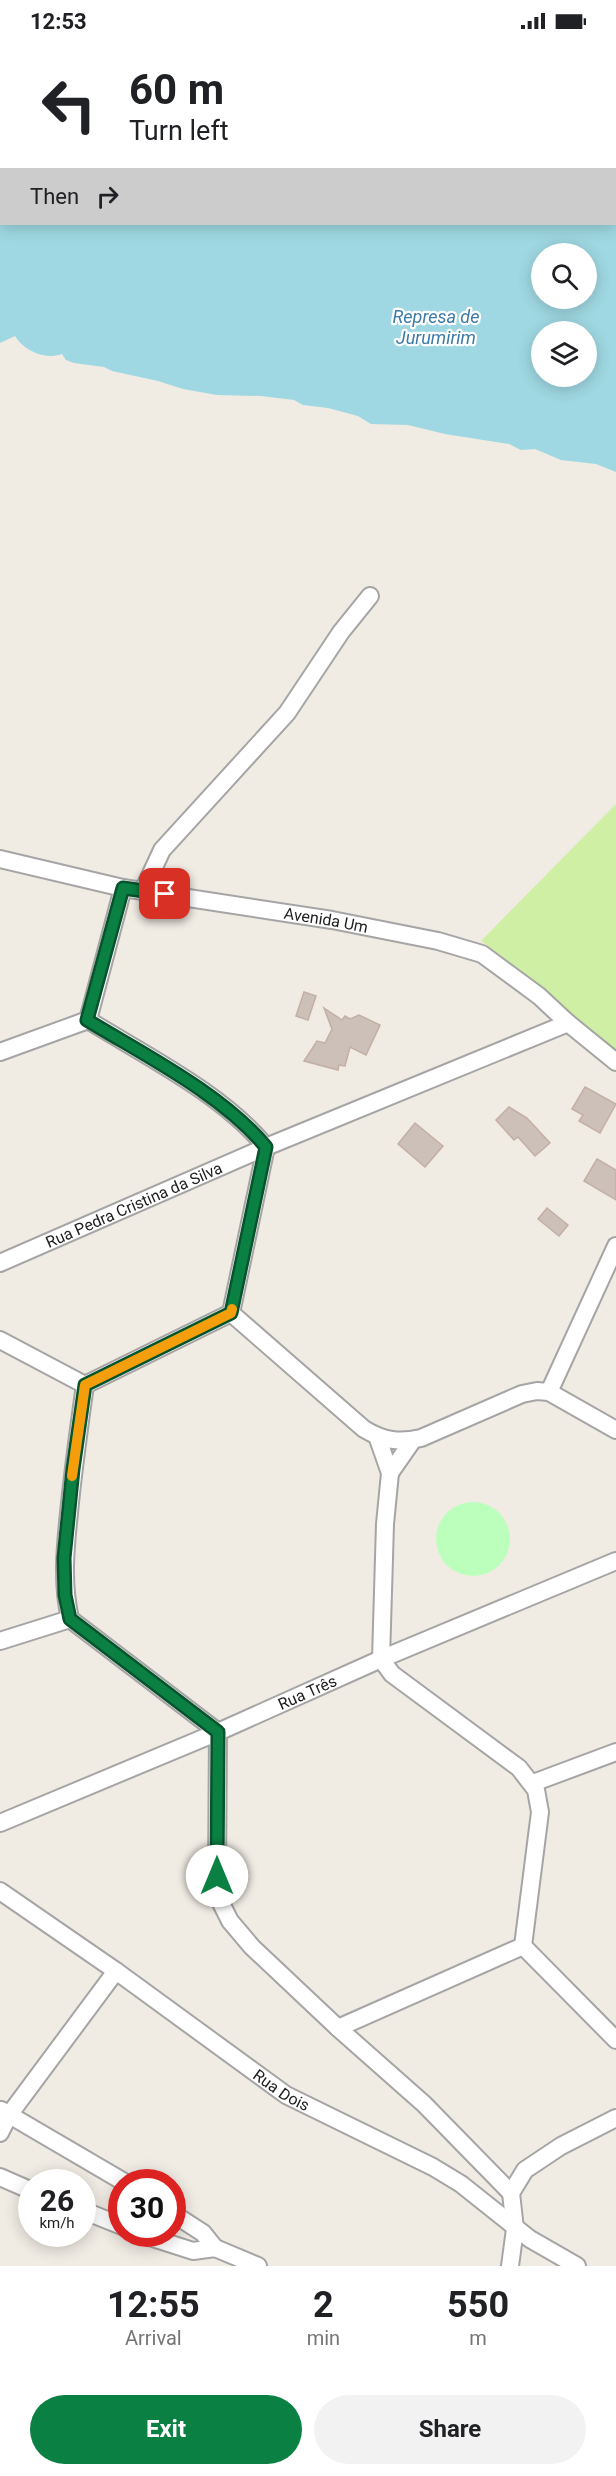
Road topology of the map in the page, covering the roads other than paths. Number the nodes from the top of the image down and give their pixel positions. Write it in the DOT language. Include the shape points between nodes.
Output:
graph roads {
  1 [pos="370,596"];
  2 [pos="0,859"];
  3 [pos="123,888"];
  4 [pos="143,891"];
  5 [pos="87,1020"];
  6 [pos="568,1023"];
  7 [pos="0,1052"];
  8 [pos="616,1062"];
  9 [pos="266,1147"];
  10 [pos="616,1246"];
  11 [pos="0,1263"];
  12 [pos="231,1313"];
  13 [pos="0,1340"];
  14 [pos="85,1385"];
  15 [pos="549,1392"];
  16 [pos="616,1430"];
  17 [pos="377,1437"];
  18 [pos="413,1440"];
  19 [pos="390,1473"];
  20 [pos="616,1562"];
  21 [pos="70,1619"];
  22 [pos="0,1641"];
  23 [pos="381,1659"];
  24 [pos="218,1732"];
  25 [pos="616,1752"];
  26 [pos="532,1783"];
  27 [pos="0,1823"];
  28 [pos="0,1892"];
  29 [pos="523,1946"];
  30 [pos="116,1971"];
  31 [pos="338,2028"];
  32 [pos="616,2040"];
  33 [pos="5,2112"];
  34 [pos="616,2118"];
  35 [pos="0,2133"];
  36 [pos="108,2173"];
  37 [pos="0,2176"];
  38 [pos="18,2184"];
  39 [pos="511,2193"];
  40 [pos="186,2222"];
  41 [pos="515,2229"];
  42 [pos="180,2247"];
  43 [pos="215,2248"];
  44 [pos="238,2262"];
  45 [pos="258,2266"];
  46 [pos="510,2266"];
  47 [pos="577,2266"];
  1 -- 4 [label="street" via="287,713 162,850"];
  2 -- 3 [label="street, Avenida Um"];
  3 -- 4 [label="street, Avenida Um"];
  3 -- 5 [label="street"];
  4 -- 6 [label="street, Avenida Um" via="332,920 482,954"];
  5 -- 7 [label="street"];
  5 -- 9 [label="street" via="226,1107"];
  6 -- 8 [label="street, Avenida Um"];
  6 -- 9 [label="street, Rua Pedra Cristina da Silva"];
  9 -- 11 [label="street, Rua Pedra Cristina da Silva"];
  9 -- 12 [label="street"];
  10 -- 15 [label="street"];
  12 -- 14 [label="street"];
  12 -- 17 [label="street"];
  13 -- 14 [label="street"];
  14 -- 21 [label="street" via="64,1558"];
  15 -- 16 [label="street"];
  15 -- 18 [label="street" via="522,1394"];
  17 -- 18 [label="street"];
  17 -- 19 [label="street"];
  18 -- 19 [label="street"];
  19 -- 23 [label="street"];
  20 -- 23 [label="street, Rua Três"];
  21 -- 22 [label="street"];
  21 -- 24 [label="street"];
  23 -- 24 [label="street, Rua Três"];
  23 -- 26 [label="street" via="392,1674 486,1742"];
  24 -- 27 [label="street, Rua Três"];
  24 -- 31 [label="street" via="220,1900 230,1921 252,1947"];
  25 -- 26 [label="street"];
  26 -- 29 [label="street" via="540,1812"];
  28 -- 30 [label="street, Rua Dois"];
  29 -- 31 [label="street"];
  29 -- 32 [label="street"];
  30 -- 33 [label="street"];
  30 -- 41 [label="street, Rua Dois" via="286,2095 433,2167 474,2194"];
  31 -- 39 [label="street" via="424,2104"];
  33 -- 35 [label="street"];
  33 -- 36 [label="street"];
  34 -- 39 [label="street" via="536,2161 525,2170"];
  37 -- 38 [label="street"];
  39 -- 41 [label="street"];
  40 -- 43 [label="street" via="203,2233"];
  41 -- 46 [label="street"];
  41 -- 47 [label="street, Rua Dois"];
  42 -- 43 [label="street" via="192,2251"];
  43 -- 44 [label="street"];
  44 -- 45 [label="street"];
}
